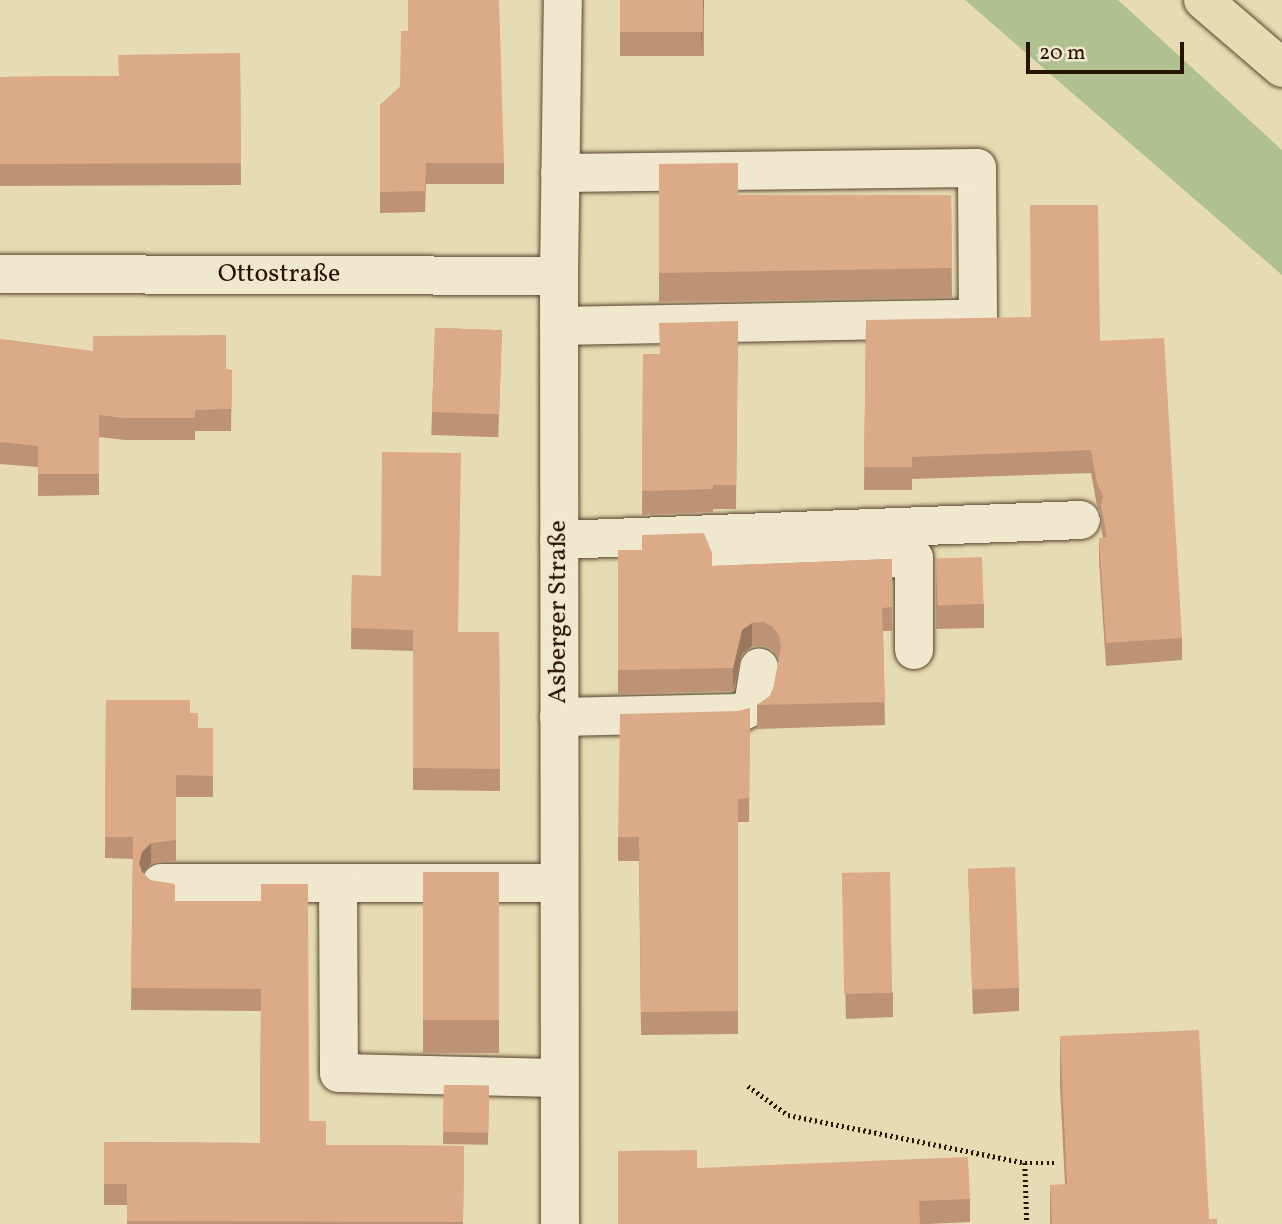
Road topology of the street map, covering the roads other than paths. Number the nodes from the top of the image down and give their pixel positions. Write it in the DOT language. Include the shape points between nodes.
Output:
graph roads {
  1 [pos="563,0"];
  2 [pos="1203,0"];
  3 [pos="1282,68"];
  4 [pos="560,173"];
  5 [pos="0,274"];
  6 [pos="559,276"];
  7 [pos="559,326"];
  8 [pos="1081,520"];
  9 [pos="724,534"];
  10 [pos="559,540"];
  11 [pos="914,650"];
  12 [pos="759,667"];
  13 [pos="559,717"];
  14 [pos="161,883"];
  15 [pos="338,883"];
  16 [pos="559,883"];
  17 [pos="559,1078"];
  18 [pos="560,1224"];
  1 -- 4 [label="street, Asberger Straße"];
  2 -- 3 [label="main road"];
  4 -- 6 [label="street, Asberger Straße"];
  4 -- 7 [label="street" via="977,168 978,319"];
  5 -- 6 [label="street, Ottostraße"];
  6 -- 7 [label="street, Asberger Straße"];
  7 -- 10 [label="street, Asberger Straße"];
  8 -- 9 [label="street"];
  9 -- 10 [label="street"];
  9 -- 11 [label="street" via="727,561 914,558"];
  10 -- 13 [label="street, Asberger Straße"];
  12 -- 13 [label="street" via="754,706 739,713"];
  13 -- 16 [label="street, Asberger Straße"];
  14 -- 15 [label="street"];
  15 -- 16 [label="street"];
  15 -- 17 [label="street" via="339,1073"];
  16 -- 17 [label="street, Asberger Straße"];
  17 -- 18 [label="street, Asberger Straße"];
}
